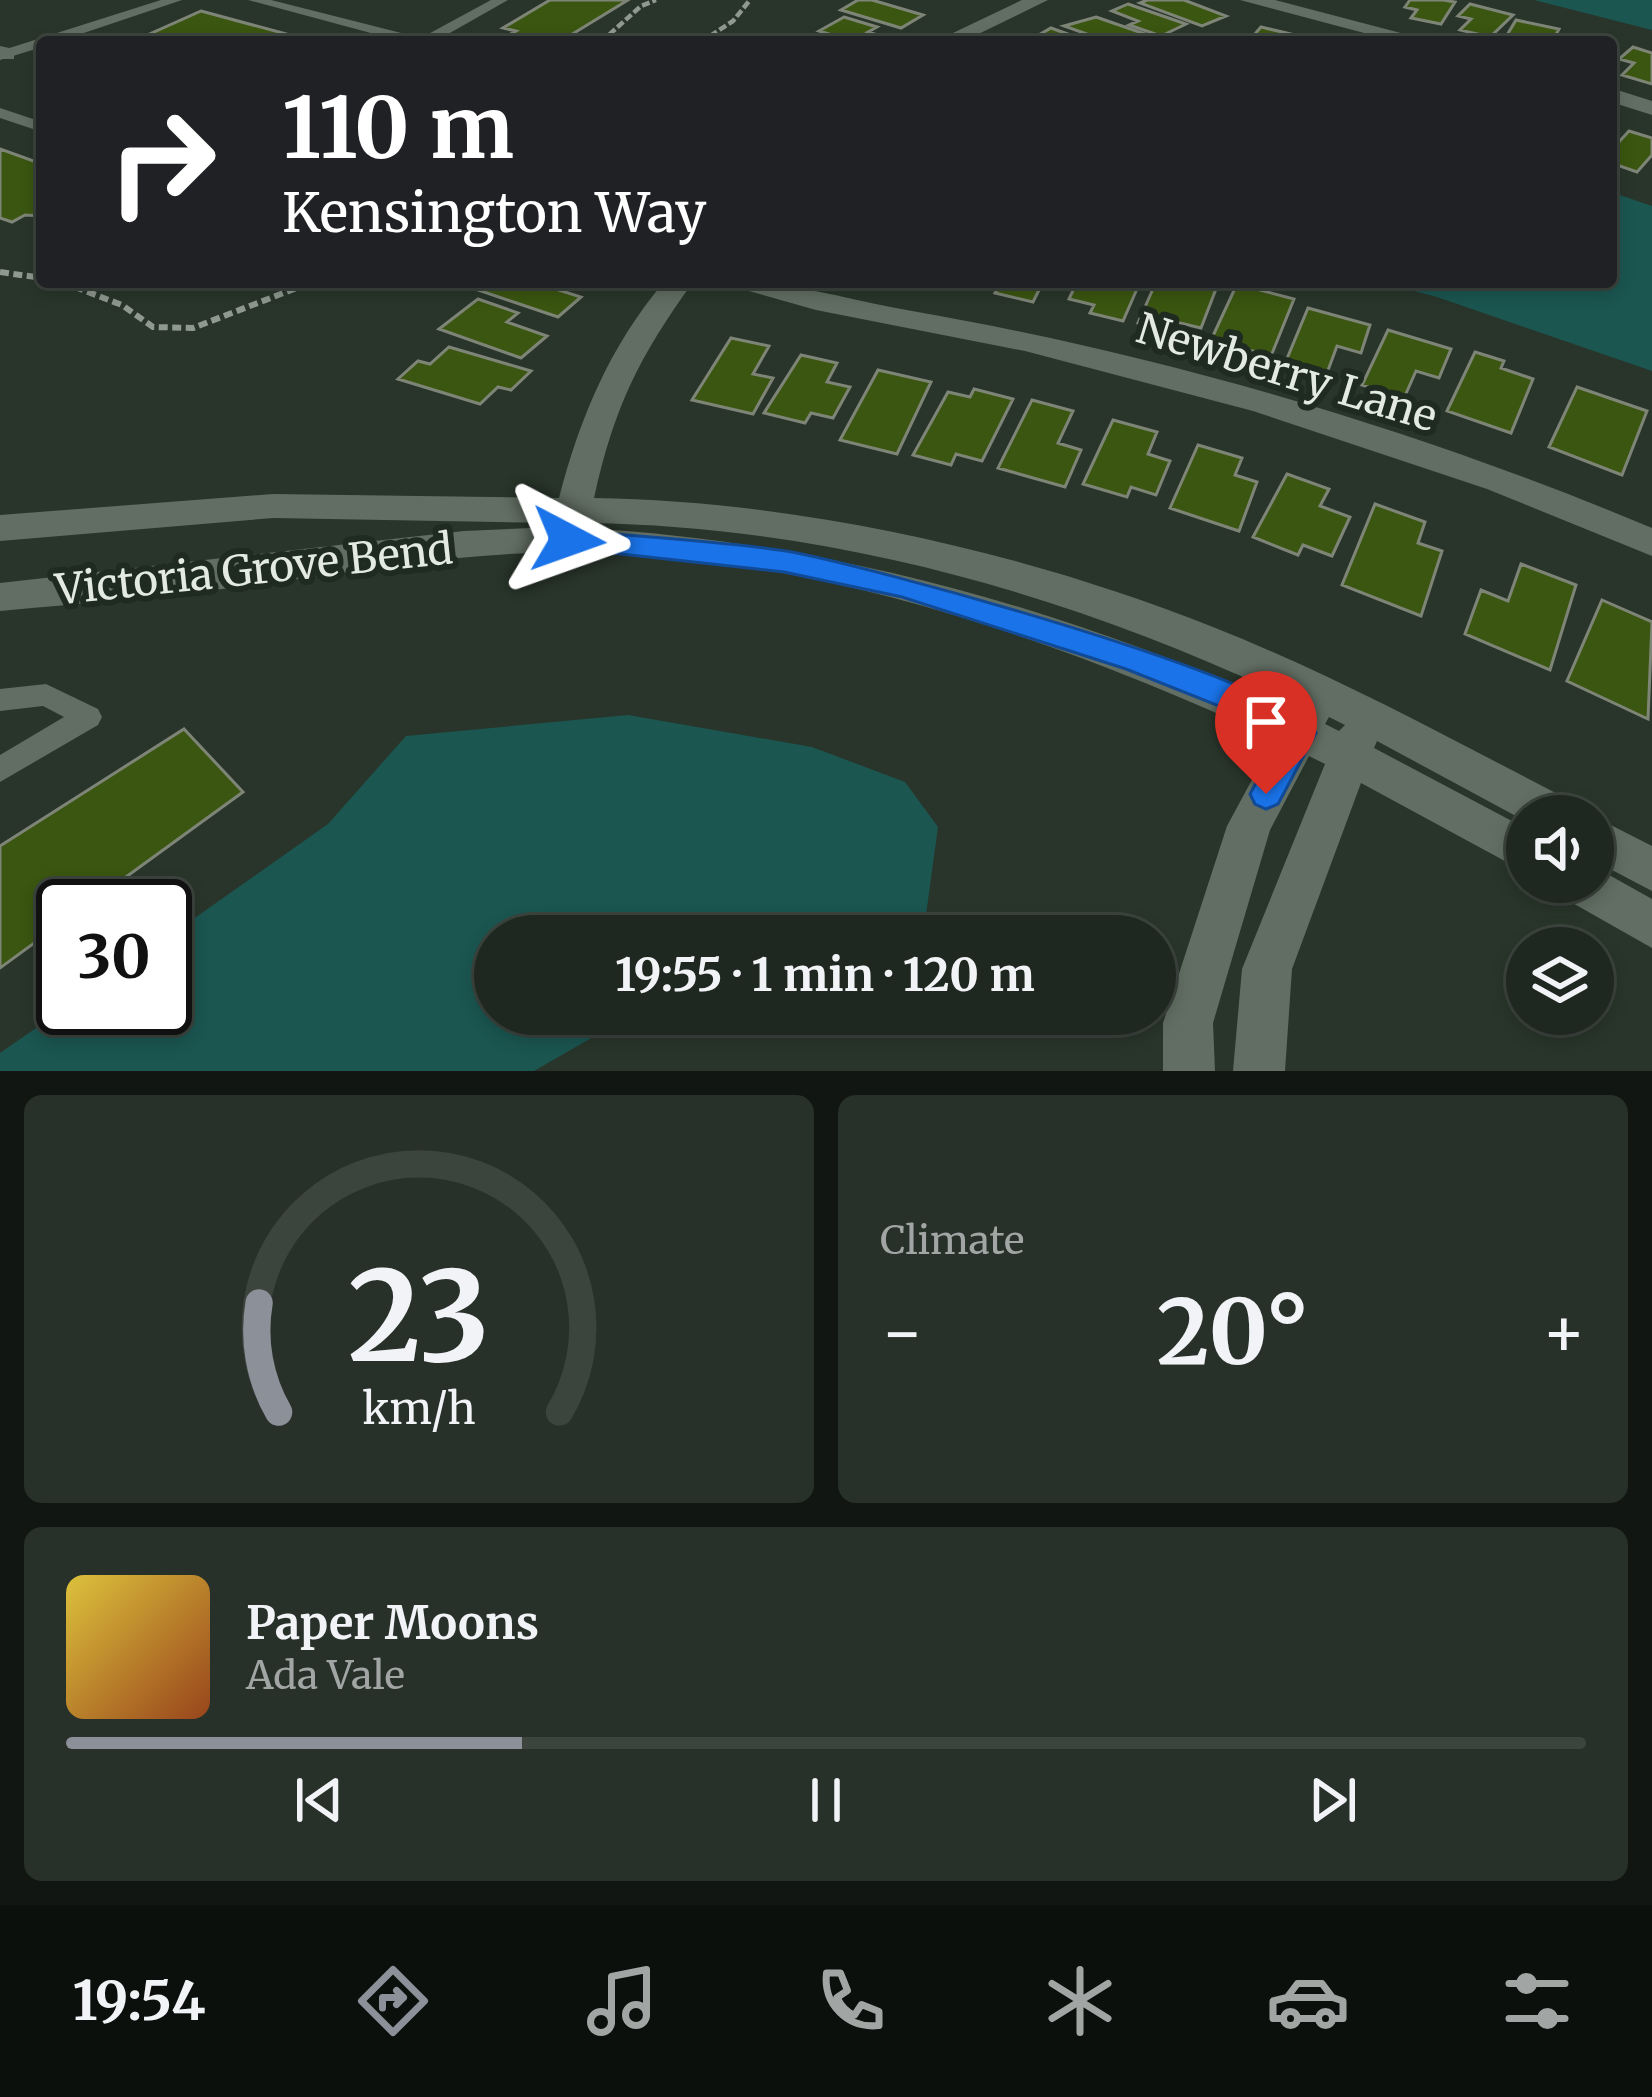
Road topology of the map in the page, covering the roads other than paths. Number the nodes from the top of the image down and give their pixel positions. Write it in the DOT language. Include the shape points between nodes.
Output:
graph roads {
  1 [pos="175,0"];
  2 [pos="255,0"];
  3 [pos="501,0"];
  4 [pos="1038,0"];
  5 [pos="1250,0"];
  6 [pos="64,36"];
  7 [pos="398,36"];
  8 [pos="433,36"];
  9 [pos="958,36"];
  10 [pos="1399,36"];
  11 [pos="36,45"];
  12 [pos="2,54"];
  13 [pos="1617,97"];
  14 [pos="1652,108"];
  15 [pos="0,113"];
  16 [pos="36,125"];
  17 [pos="674,288"];
  18 [pos="769,288"];
  19 [pos="571,525"];
  20 [pos="0,528"];
  21 [pos="1652,543"];
  22 [pos="0,597"];
  23 [pos="0,700"];
  24 [pos="1310,713"];
  25 [pos="1358,738"];
  26 [pos="0,770"];
  27 [pos="1506,796"];
  28 [pos="1506,838"];
  29 [pos="1614,848"];
  30 [pos="1652,870"];
  31 [pos="1613,903"];
  32 [pos="1652,926"];
  33 [pos="1189,1071"];
  34 [pos="1259,1071"];
  1 -- 6 [label="lane"];
  2 -- 7 [label="lane"];
  3 -- 8 [label="lane"];
  4 -- 9 [label="street"];
  5 -- 10 [label="street"];
  11 -- 12 [label="lane"];
  13 -- 14 [label="street"];
  15 -- 16 [label="lane"];
  17 -- 19 [label="street" via="614,377"];
  18 -- 21 [label="street, Newberry Lane" via="1221,391 1461,469"];
  19 -- 20 [label="street, Victoria Grove Bend" via="273,506"];
  19 -- 22 [label="street, Victoria Grove Bend" via="204,578"];
  19 -- 24 [label="street, Victoria Grove Bend" via="902,586 1258,708"];
  23 -- 26 [label="lane" via="46,695 88,717"];
  24 -- 25 [label="street, Victoria Grove Bend"];
  24 -- 33 [label="street" via="1249,826 1188,1023"];
  25 -- 27 [label="street, Victoria Grove Bend"];
  25 -- 28 [label="street, Victoria Grove Bend"];
  25 -- 34 [label="street" via="1267,969"];
  29 -- 30 [label="street"];
  31 -- 32 [label="street"];
}
